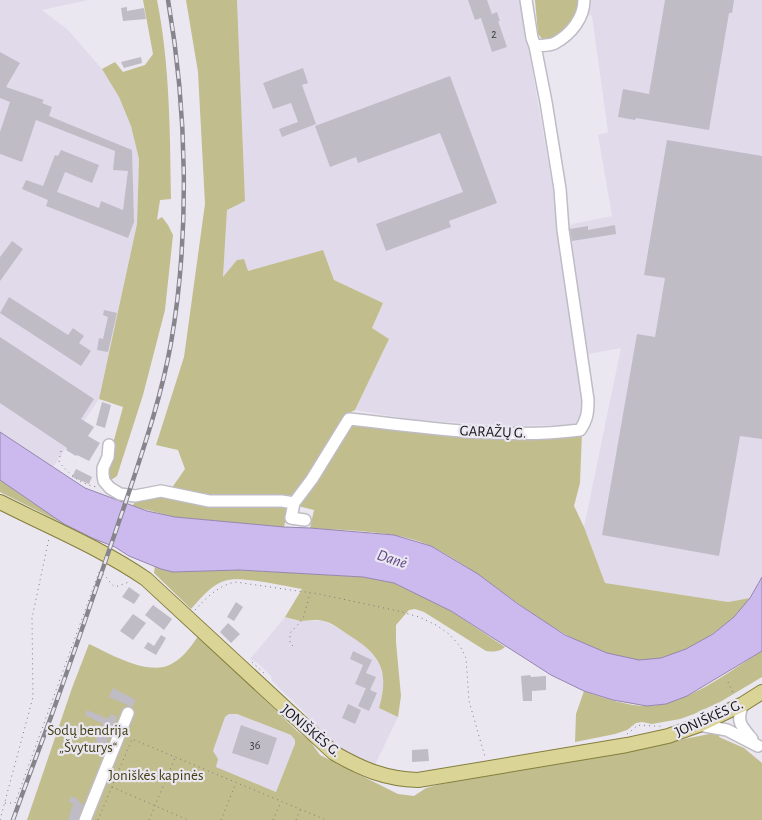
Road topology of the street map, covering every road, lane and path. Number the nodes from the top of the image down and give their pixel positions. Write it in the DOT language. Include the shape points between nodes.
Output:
graph roads {
  1 [pos="526,0"];
  2 [pos="584,0"];
  3 [pos="535,46"];
  4 [pos="109,445"];
  5 [pos="61,451"];
  6 [pos="115,491"];
  7 [pos="0,502"];
  8 [pos="294,503"];
  9 [pos="305,520"];
  10 [pos="52,528"];
  11 [pos="130,582"];
  12 [pos="310,592"];
  13 [pos="192,612"];
  14 [pos="293,646"];
  15 [pos="728,682"];
  16 [pos="762,692"];
  17 [pos="739,699"];
  18 [pos="729,711"];
  19 [pos="128,713"];
  20 [pos="665,725"];
  21 [pos="699,726"];
  22 [pos="737,728"];
  23 [pos="627,734"];
  24 [pos="760,747"];
  25 [pos="175,757"];
  26 [pos="487,763"];
  27 [pos="237,782"];
  28 [pos="112,787"];
  29 [pos="281,801"];
  30 [pos="5,803"];
  31 [pos="155,806"];
  32 [pos="301,809"];
  33 [pos="320,819"];
  34 [pos="0,820"];
  35 [pos="86,820"];
  36 [pos="98,820"];
  37 [pos="149,820"];
  38 [pos="188,820"];
  39 [pos="221,820"];
  40 [pos="273,820"];
  41 [pos="296,820"];
  42 [pos="326,820"];
  1 -- 3 [label="street, GARAŽŲ G."];
  2 -- 3 [label="street" via="582,14 568,33 555,43"];
  3 -- 8 [label="street, GARAŽŲ G." via="560,189 588,400 586,421 580,430 521,434 454,431 349,419"];
  4 -- 6 [label="street" via="103,475 104,481"];
  5 -- 6 [label="path" via="59,462 71,476 86,485"];
  6 -- 8 [label="street" via="135,496 161,491 209,501"];
  7 -- 10 [label="main road, JONIŠKĖS G."];
  8 -- 9 [label="street" via="291,518"];
  10 -- 21 [label="main road, JONIŠKĖS G." via="124,564 146,579 320,742 334,753 390,778 418,780 627,745"];
  10 -- 30 [label="path" via="32,618 33,697"];
  11 -- 30 [label="path" via="115,587 99,572 15,803"];
  12 -- 13 [label="path" via="235,582 220,587"];
  12 -- 14 [label="path" via="303,618 290,633"];
  12 -- 26 [label="path" via="398,611 436,625 454,639 466,658 470,701"];
  15 -- 17 [label="path"];
  16 -- 17 [label="main road, JONIŠKĖS G."];
  17 -- 18 [label="main road, JONIŠKĖS G."];
  17 -- 22 [label="street"];
  18 -- 21 [label="main road, JONIŠKĖS G."];
  18 -- 22 [label="street"];
  19 -- 35 [label="street"];
  20 -- 23 [label="path" via="637,726"];
  21 -- 22 [label="street" via="727,730"];
  22 -- 24 [label="street"];
  25 -- 27 [label="path"];
  25 -- 28 [label="path" via="132,739"];
  25 -- 31 [label="path"];
  27 -- 29 [label="path"];
  27 -- 39 [label="path"];
  28 -- 31 [label="path"];
  28 -- 36 [label="path"];
  29 -- 32 [label="path"];
  29 -- 40 [label="path"];
  30 -- 34 [label="path"];
  31 -- 37 [label="path"];
  31 -- 38 [label="path"];
  32 -- 33 [label="path"];
  32 -- 41 [label="path"];
  33 -- 42 [label="path"];
}
